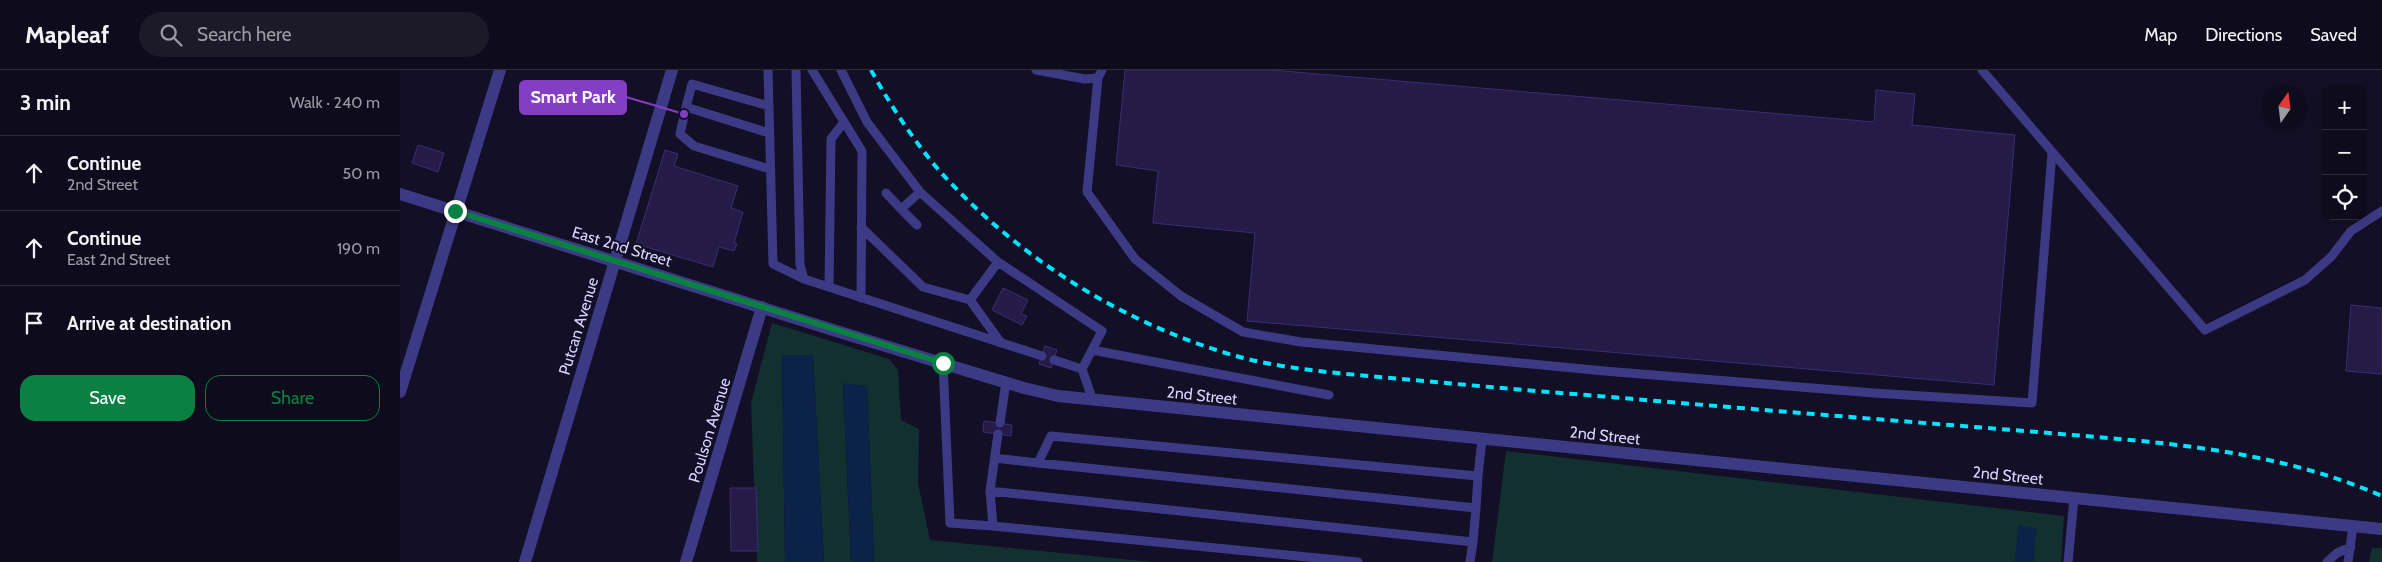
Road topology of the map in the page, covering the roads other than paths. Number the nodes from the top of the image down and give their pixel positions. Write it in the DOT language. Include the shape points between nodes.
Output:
graph roads {
  1 [pos="500,70"];
  2 [pos="672,70"];
  3 [pos="768,70"];
  4 [pos="796,70"];
  5 [pos="812,70"];
  6 [pos="841,70"];
  7 [pos="1036,70"];
  8 [pos="1982,70"];
  9 [pos="1100,74"];
  10 [pos="769,106"];
  11 [pos="686,108"];
  12 [pos="844,122"];
  13 [pos="769,133"];
  14 [pos="2052,153"];
  15 [pos="770,169"];
  16 [pos="920,192"];
  17 [pos="886,193"];
  18 [pos="400,194"];
  19 [pos="901,209"];
  20 [pos="455,211"];
  21 [pos="2382,211"];
  22 [pos="917,225"];
  23 [pos="861,227"];
  24 [pos="614,261"];
  25 [pos="998,262"];
  26 [pos="804,280"];
  27 [pos="829,287"];
  28 [pos="860,298"];
  29 [pos="970,300"];
  30 [pos="762,307"];
  31 [pos="833,330"];
  32 [pos="1001,343"];
  33 [pos="1092,350"];
  34 [pos="1042,356"];
  35 [pos="1054,360"];
  36 [pos="943,363"];
  37 [pos="1082,369"];
  38 [pos="1006,382"];
  39 [pos="400,392"];
  40 [pos="1329,395"];
  41 [pos="1093,401"];
  42 [pos="1000,423"];
  43 [pos="998,434"];
  44 [pos="1482,439"];
  45 [pos="995,458"];
  46 [pos="1038,463"];
  47 [pos="1478,476"];
  48 [pos="990,491"];
  49 [pos="2074,498"];
  50 [pos="1476,508"];
  51 [pos="993,526"];
  52 [pos="2353,526"];
  53 [pos="2382,529"];
  54 [pos="1472,542"];
  55 [pos="2351,547"];
  56 [pos="525,562"];
  57 [pos="686,562"];
  58 [pos="1358,562"];
  59 [pos="1470,562"];
  60 [pos="2068,562"];
  61 [pos="2327,562"];
  62 [pos="2341,562"];
  63 [pos="2348,562"];
  64 [pos="2356,562"];
  1 -- 20 [label="street"];
  2 -- 24 [label="street, Putcan Avenue"];
  3 -- 10 [label="lane"];
  4 -- 26 [label="lane" via="800,265"];
  5 -- 12 [label="lane"];
  6 -- 16 [label="lane" via="867,122"];
  7 -- 9 [label="lane" via="1084,80"];
  8 -- 14 [label="lane"];
  9 -- 14 [label="lane" via="1087,192 1135,259 1181,296 1243,332 1301,342 1864,392 2032,403"];
  10 -- 11 [label="lane" via="692,84"];
  10 -- 13 [label="lane"];
  11 -- 13 [label="lane"];
  11 -- 15 [label="lane" via="680,134 694,146"];
  12 -- 23 [label="lane" via="862,151"];
  12 -- 27 [label="lane" via="831,138"];
  13 -- 15 [label="lane"];
  14 -- 21 [label="lane" via="2205,330 2305,280 2331,257 2351,231"];
  15 -- 26 [label="lane" via="773,264"];
  16 -- 19 [label="lane"];
  16 -- 25 [label="lane"];
  17 -- 19 [label="lane"];
  18 -- 20 [label="street, East 2nd Street"];
  19 -- 22 [label="lane"];
  20 -- 24 [label="street, East 2nd Street"];
  20 -- 39 [label="street"];
  23 -- 28 [label="lane"];
  23 -- 29 [label="lane" via="923,287"];
  24 -- 30 [label="street, East 2nd Street"];
  24 -- 56 [label="street, Putcan Avenue"];
  25 -- 29 [label="lane"];
  25 -- 33 [label="lane" via="1102,331"];
  26 -- 27 [label="lane"];
  27 -- 28 [label="lane"];
  28 -- 32 [label="lane"];
  29 -- 32 [label="lane"];
  30 -- 31 [label="street, East 2nd Street"];
  30 -- 57 [label="street, Poulson Avenue"];
  31 -- 36 [label="street, 2nd Street"];
  32 -- 34 [label="lane"];
  33 -- 37 [label="lane"];
  33 -- 40 [label="lane"];
  35 -- 37 [label="lane"];
  36 -- 38 [label="street, 2nd Street"];
  36 -- 51 [label="lane" via="950,523"];
  37 -- 41 [label="lane"];
  38 -- 41 [label="street, 2nd Street" via="1058,396"];
  38 -- 42 [label="lane"];
  41 -- 44 [label="street, 2nd Street"];
  43 -- 45 [label="lane"];
  44 -- 47 [label="lane"];
  44 -- 49 [label="street, 2nd Street"];
  45 -- 46 [label="lane"];
  45 -- 48 [label="lane"];
  46 -- 47 [label="lane" via="1051,436"];
  46 -- 50 [label="lane"];
  47 -- 50 [label="lane"];
  48 -- 51 [label="lane"];
  48 -- 54 [label="lane"];
  49 -- 52 [label="street, 2nd Street"];
  49 -- 60 [label="lane"];
  50 -- 54 [label="lane"];
  51 -- 58 [label="lane"];
  52 -- 53 [label="street, 2nd Street"];
  52 -- 55 [label="lane"];
  54 -- 59 [label="lane"];
  55 -- 61 [label="lane"];
  55 -- 62 [label="lane"];
  55 -- 63 [label="lane"];
  55 -- 64 [label="lane"];
}
